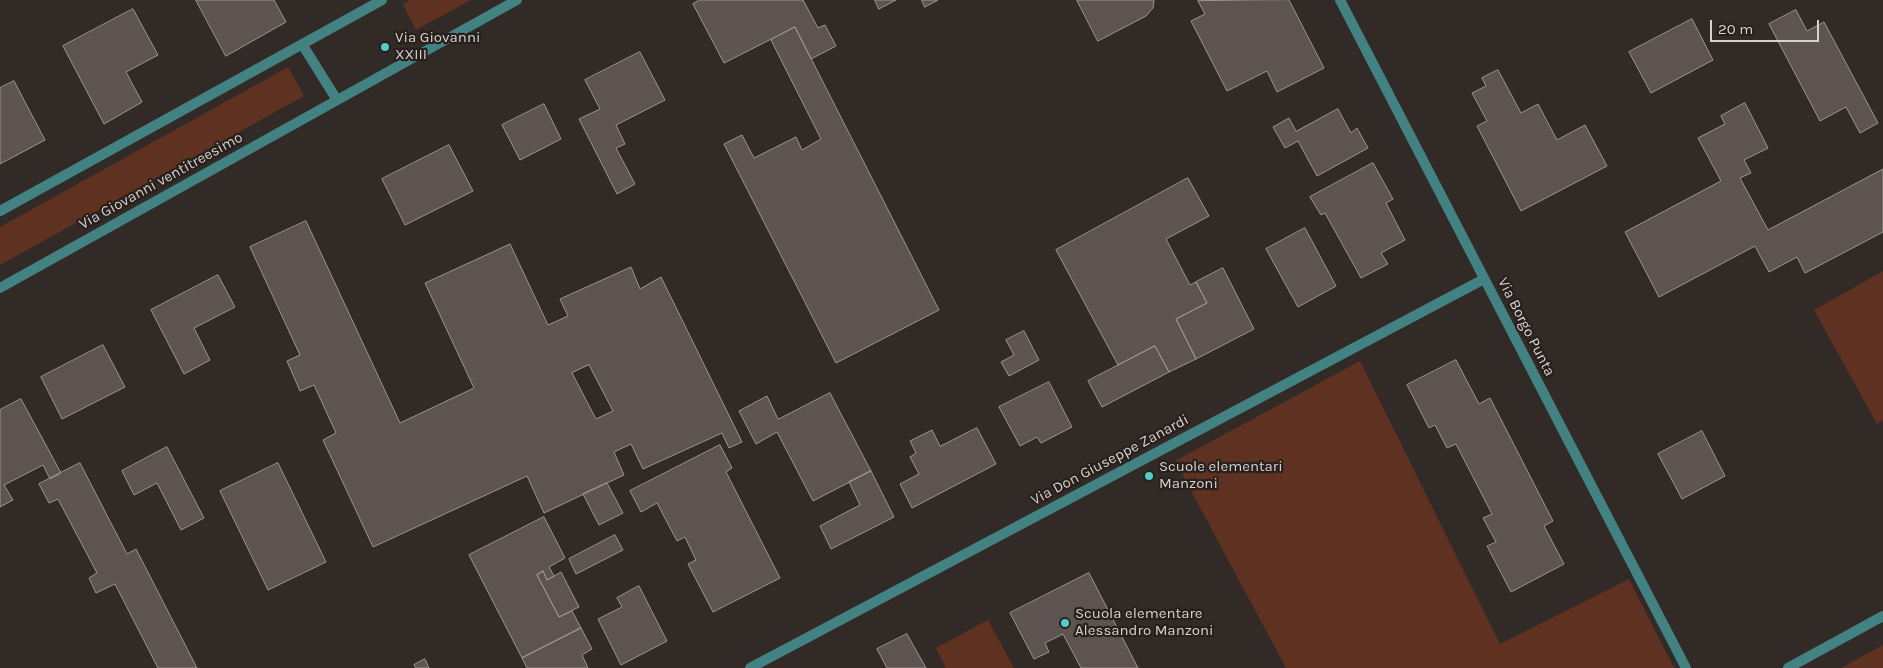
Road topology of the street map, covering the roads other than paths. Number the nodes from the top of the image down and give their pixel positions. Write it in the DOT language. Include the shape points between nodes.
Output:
graph roads {
  1 [pos="382,0"];
  2 [pos="516,0"];
  3 [pos="1340,0"];
  4 [pos="302,44"];
  5 [pos="337,100"];
  6 [pos="0,211"];
  7 [pos="1484,279"];
  8 [pos="0,288"];
  9 [pos="1883,616"];
  10 [pos="750,668"];
  11 [pos="1686,668"];
  12 [pos="1788,668"];
  1 -- 4 [label="street"];
  2 -- 5 [label="street, Via Giovanni ventitreesimo"];
  3 -- 7 [label="street, Via Borgo Punta"];
  4 -- 5 [label="street"];
  4 -- 6 [label="street"];
  5 -- 8 [label="street, Via Giovanni ventitreesimo"];
  7 -- 10 [label="street, Via Don Giuseppe Zanardi"];
  7 -- 11 [label="street, Via Borgo Punta"];
  9 -- 12 [label="street"];
}
